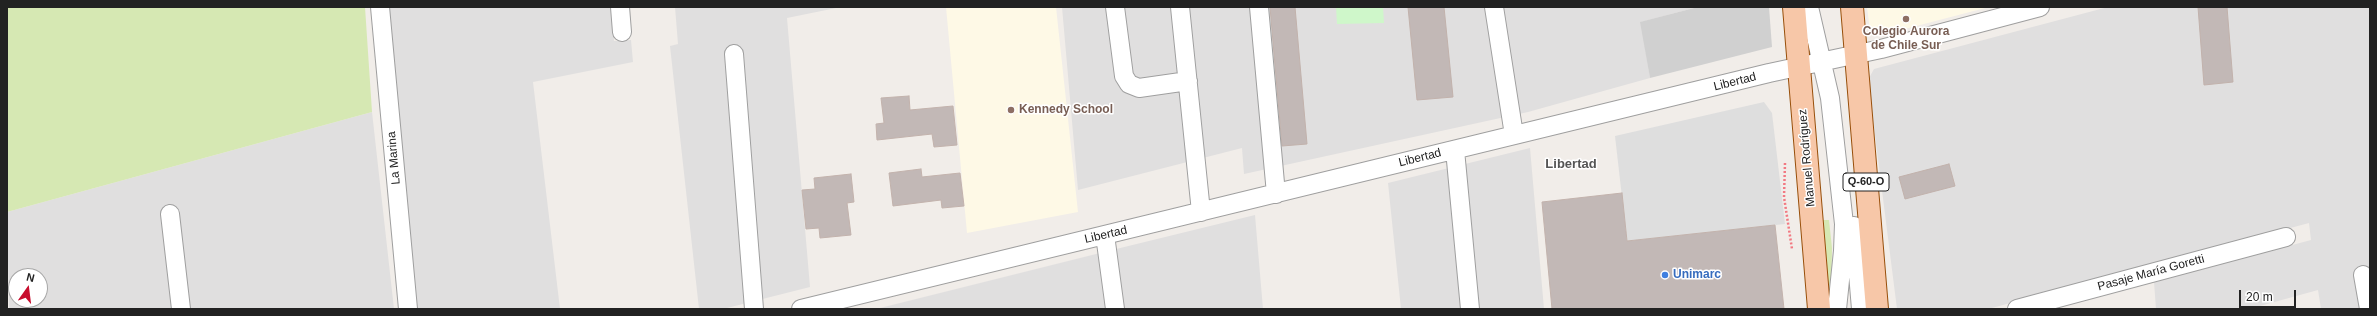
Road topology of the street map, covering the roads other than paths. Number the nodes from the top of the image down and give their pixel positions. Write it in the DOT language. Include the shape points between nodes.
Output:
graph roads {
  1 [pos="380,7"];
  2 [pos="620,7"];
  3 [pos="1115,7"];
  4 [pos="1180,7"];
  5 [pos="1259,7"];
  6 [pos="1494,7"];
  7 [pos="1794,7"];
  8 [pos="1809,7"];
  9 [pos="1820,7"];
  10 [pos="1852,7"];
  11 [pos="2040,7"];
  12 [pos="622,32"];
  13 [pos="734,54"];
  14 [pos="1856,55"];
  15 [pos="1817,63"];
  16 [pos="1188,81"];
  17 [pos="1514,135"];
  18 [pos="1455,150"];
  19 [pos="1276,194"];
  20 [pos="1201,212"];
  21 [pos="170,214"];
  22 [pos="1105,235"];
  23 [pos="2286,237"];
  24 [pos="2364,275"];
  25 [pos="835,305"];
  26 [pos="181,309"];
  27 [pos="408,309"];
  28 [pos="754,309"];
  29 [pos="801,309"];
  30 [pos="1115,309"];
  31 [pos="1470,309"];
  32 [pos="1819,309"];
  33 [pos="1837,309"];
  34 [pos="1861,309"];
  35 [pos="1877,309"];
  36 [pos="2017,309"];
  37 [pos="2369,309"];
  1 -- 27 [label="street, La Marina"];
  2 -- 12 [label="street"];
  3 -- 16 [label="street" via="1124,76 1129,84 1140,88"];
  4 -- 16 [label="street"];
  5 -- 19 [label="street"];
  6 -- 17 [label="street"];
  7 -- 15 [label="main road, Manuel Rodríguez"];
  8 -- 15 [label="street"];
  9 -- 15 [label="street"];
  10 -- 14 [label="main road, Q-60-O"];
  11 -- 14 [label="street, Libertad"];
  13 -- 28 [label="street"];
  14 -- 15 [label="street, Libertad"];
  14 -- 35 [label="main road, Q-60-O"];
  15 -- 17 [label="street, Libertad"];
  15 -- 32 [label="main road, Manuel Rodríguez"];
  15 -- 33 [label="street" via="1832,114 1844,224"];
  15 -- 34 [label="street" via="1845,126"];
  16 -- 20 [label="street"];
  17 -- 18 [label="street, Libertad"];
  18 -- 19 [label="street, Libertad"];
  18 -- 31 [label="street"];
  19 -- 20 [label="street, Libertad"];
  20 -- 22 [label="street, Libertad"];
  21 -- 26 [label="street"];
  22 -- 25 [label="street, Libertad"];
  22 -- 30 [label="street"];
  23 -- 36 [label="street, Pasaje María Goretti"];
  24 -- 37 [label="street"];
  25 -- 29 [label="street, Libertad"];
}
